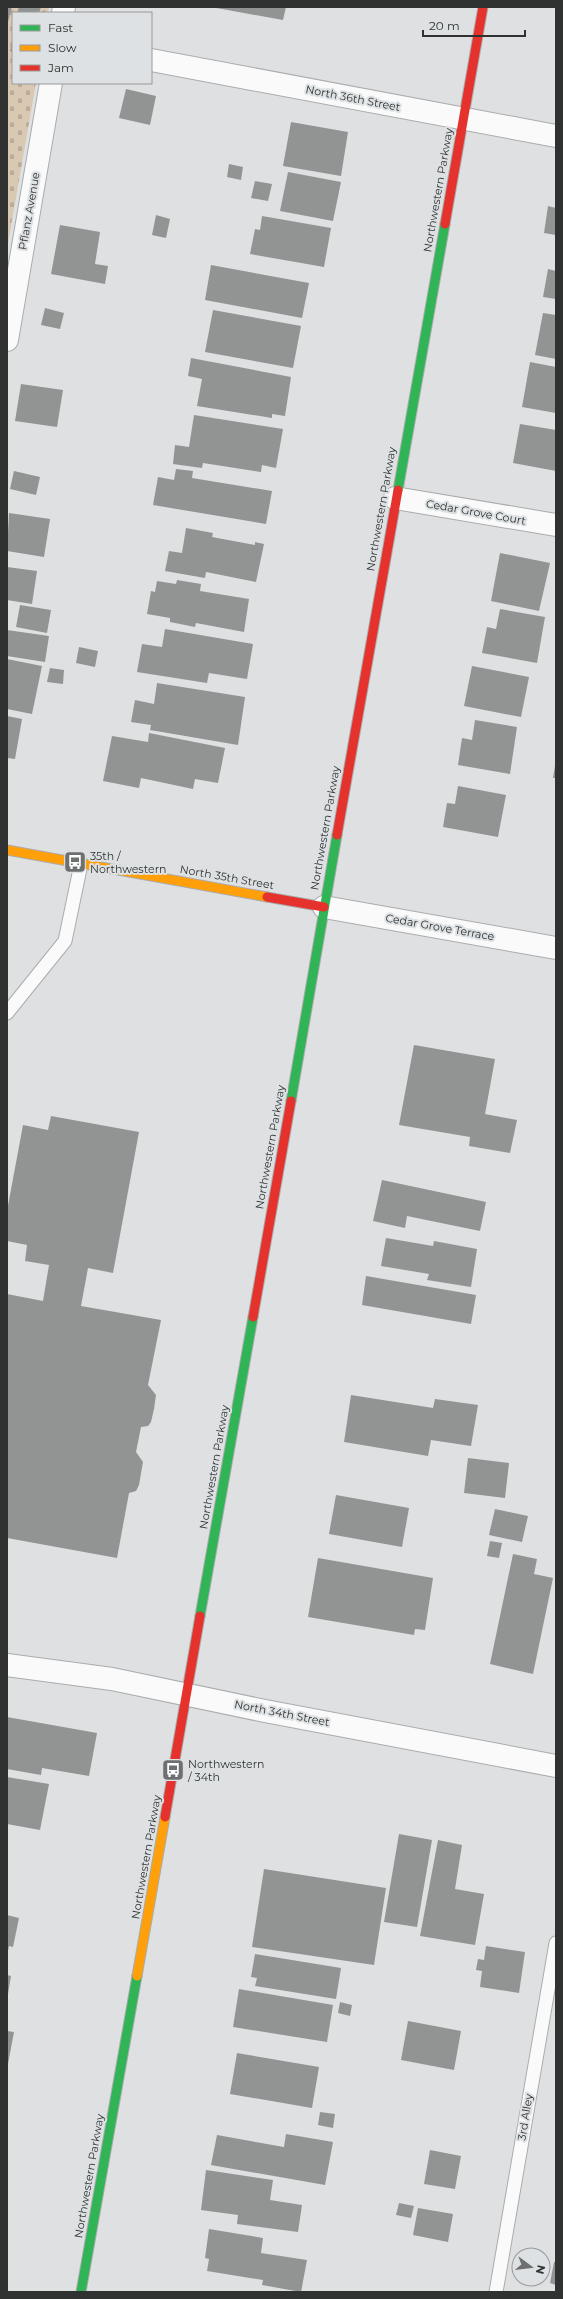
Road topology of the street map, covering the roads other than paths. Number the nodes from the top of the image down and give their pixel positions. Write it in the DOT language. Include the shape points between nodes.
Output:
graph roads {
  1 [pos="483,7"];
  2 [pos="152,60"];
  3 [pos="51,84"];
  4 [pos="463,119"];
  5 [pos="556,136"];
  6 [pos="7,340"];
  7 [pos="395,498"];
  8 [pos="556,526"];
  9 [pos="7,850"];
  10 [pos="81,864"];
  11 [pos="324,907"];
  12 [pos="556,948"];
  13 [pos="7,1013"];
  14 [pos="7,1665"];
  15 [pos="186,1693"];
  16 [pos="556,1766"];
  17 [pos="556,1943"];
  18 [pos="81,2292"];
  19 [pos="496,2292"];
  1 -- 4 [label="street, Northwestern Parkway"];
  2 -- 4 [label="street, North 36th Street"];
  3 -- 6 [label="street, Pflanz Avenue"];
  4 -- 5 [label="street, North 36th Street"];
  4 -- 7 [label="street, Northwestern Parkway"];
  7 -- 8 [label="street, Cedar Grove Court"];
  7 -- 11 [label="street, Northwestern Parkway"];
  9 -- 10 [label="street, North 35th Street"];
  10 -- 11 [label="street, North 35th Street"];
  10 -- 13 [label="lane" via="65,941"];
  11 -- 12 [label="street, Cedar Grove Terrace"];
  11 -- 15 [label="street, Northwestern Parkway"];
  14 -- 15 [label="street, North 34th Street" via="112,1679"];
  15 -- 16 [label="street, North 34th Street" via="265,1711"];
  15 -- 18 [label="street, Northwestern Parkway"];
  17 -- 19 [label="lane, 3rd Alley"];
}
